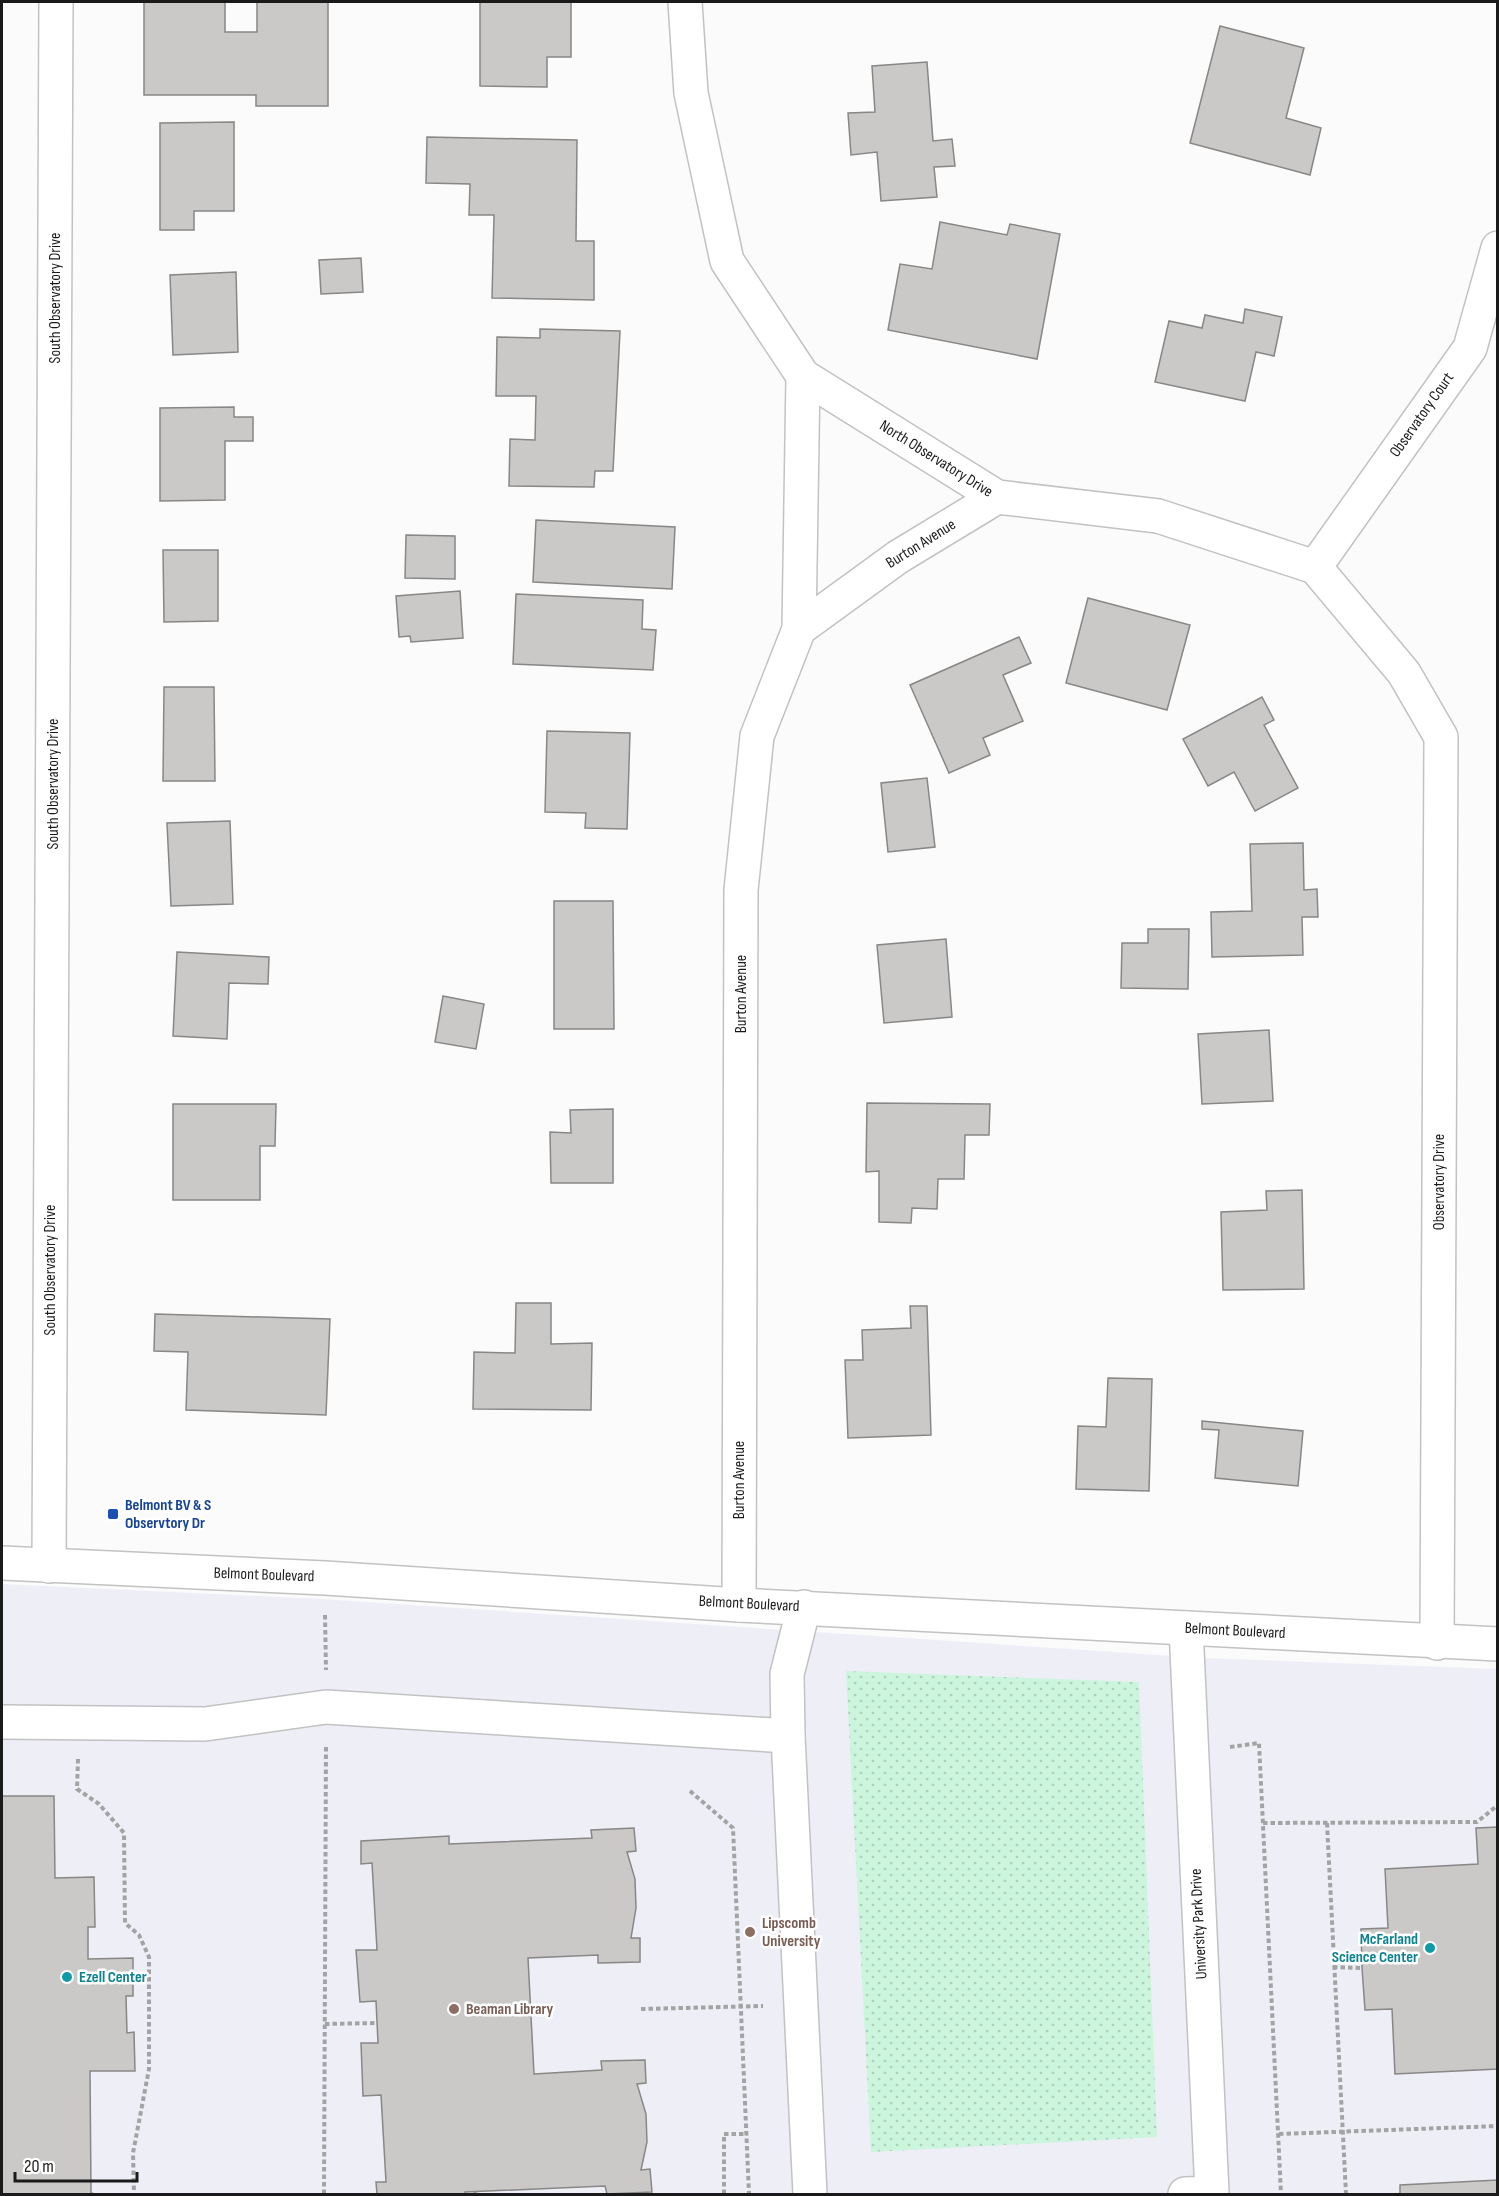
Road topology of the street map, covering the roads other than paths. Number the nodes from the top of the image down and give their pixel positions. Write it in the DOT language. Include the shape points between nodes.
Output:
graph roads {
  1 [pos="56,2"];
  2 [pos="685,2"];
  3 [pos="1497,248"];
  4 [pos="803,376"];
  5 [pos="997,497"];
  6 [pos="1315,567"];
  7 [pos="799,629"];
  8 [pos="2,1563"];
  9 [pos="49,1566"];
  10 [pos="739,1605"];
  11 [pos="804,1607"];
  12 [pos="1186,1628"];
  13 [pos="1437,1643"];
  14 [pos="1497,1644"];
  15 [pos="2,1722"];
  16 [pos="788,1736"];
  17 [pos="810,2194"];
  18 [pos="1185,2194"];
  1 -- 9 [label="street, South Observatory Drive"];
  2 -- 4 [label="street, North Observatory Drive" via="691,93 726,261"];
  3 -- 6 [label="street, Observatory Court" via="1470,348"];
  4 -- 5 [label="street, North Observatory Drive"];
  4 -- 7 [label="street"];
  5 -- 6 [label="street, North Observatory Drive" via="1158,516"];
  5 -- 7 [label="street, Burton Avenue" via="898,557"];
  6 -- 13 [label="street, Observatory Drive" via="1404,673 1440,737"];
  7 -- 10 [label="street, Burton Avenue" via="757,736 741,890"];
  8 -- 9 [label="street, Belmont Boulevard"];
  9 -- 10 [label="street, Belmont Boulevard" via="325,1578"];
  10 -- 11 [label="street, Belmont Boulevard"];
  11 -- 12 [label="street, Belmont Boulevard"];
  11 -- 16 [label="street" via="788,1674"];
  12 -- 13 [label="street, Belmont Boulevard"];
  12 -- 18 [label="street, University Park Drive" via="1212,2193"];
  13 -- 14 [label="street, Belmont Boulevard"];
  15 -- 16 [label="street" via="205,1724 326,1707"];
  16 -- 17 [label="street"];
}
